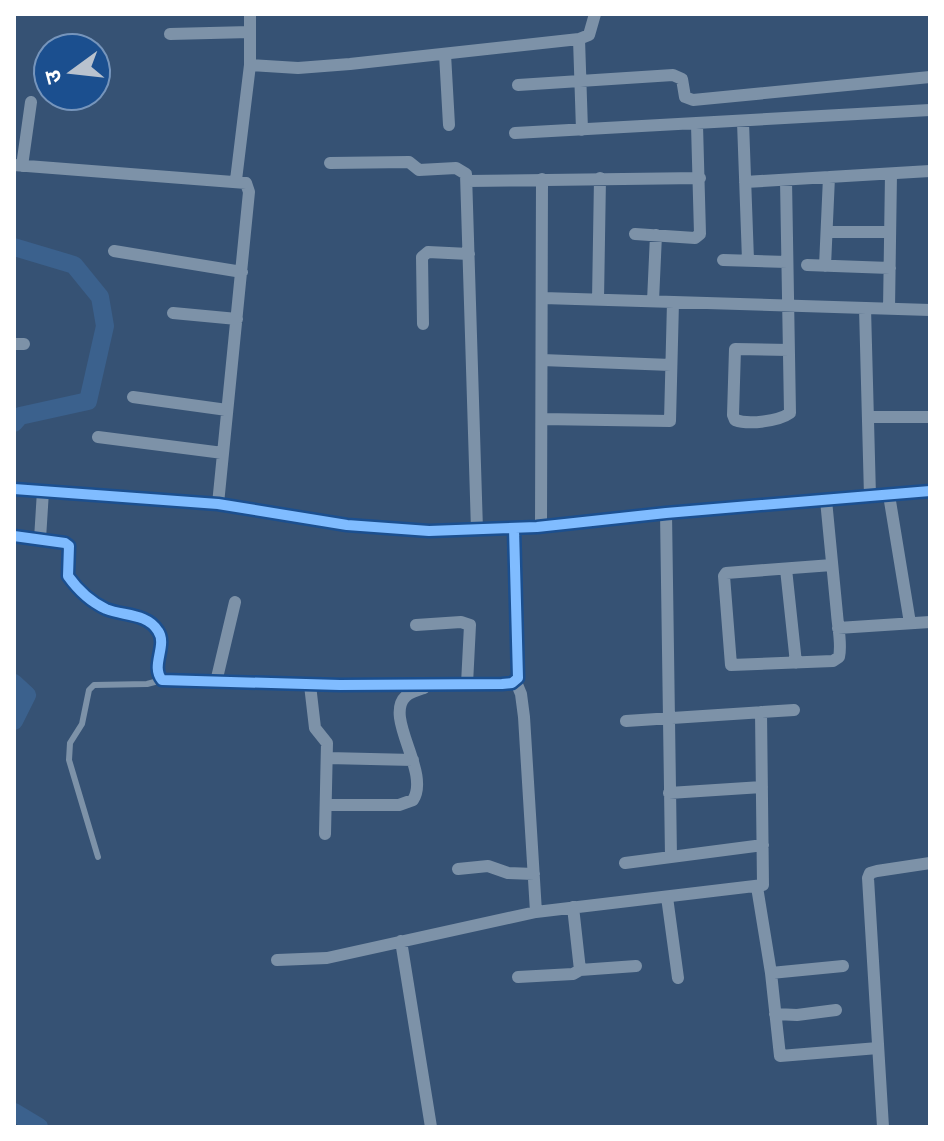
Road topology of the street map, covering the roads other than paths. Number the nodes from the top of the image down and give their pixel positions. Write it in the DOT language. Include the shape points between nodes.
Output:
graph roads {
  1 [pos="250,14"];
  2 [pos="595,14"];
  3 [pos="250,32"];
  4 [pos="170,34"];
  5 [pos="579,39"];
  6 [pos="445,54"];
  7 [pos="250,65"];
  8 [pos="930,77"];
  9 [pos="581,79"];
  10 [pos="518,85"];
  11 [pos="31,102"];
  12 [pos="930,110"];
  13 [pos="743,122"];
  14 [pos="449,125"];
  15 [pos="697,125"];
  16 [pos="582,130"];
  17 [pos="515,133"];
  18 [pos="330,163"];
  19 [pos="18,166"];
  20 [pos="930,171"];
  21 [pos="891,174"];
  22 [pos="829,177"];
  23 [pos="600,178"];
  24 [pos="700,178"];
  25 [pos="542,179"];
  26 [pos="236,180"];
  27 [pos="786,180"];
  28 [pos="467,181"];
  29 [pos="745,182"];
  30 [pos="827,232"];
  31 [pos="890,232"];
  32 [pos="635,234"];
  33 [pos="656,235"];
  34 [pos="114,251"];
  35 [pos="469,254"];
  36 [pos="723,260"];
  37 [pos="748,260"];
  38 [pos="787,262"];
  39 [pos="807,265"];
  40 [pos="825,266"];
  41 [pos="890,268"];
  42 [pos="242,272"];
  43 [pos="543,298"];
  44 [pos="598,300"];
  45 [pos="653,301"];
  46 [pos="673,302"];
  47 [pos="788,306"];
  48 [pos="865,308"];
  49 [pos="889,309"];
  50 [pos="930,310"];
  51 [pos="173,313"];
  52 [pos="237,319"];
  53 [pos="423,324"];
  54 [pos="789,350"];
  55 [pos="542,360"];
  56 [pos="671,365"];
  57 [pos="133,397"];
  58 [pos="227,410"];
  59 [pos="868,417"];
  60 [pos="930,417"];
  61 [pos="542,419"];
  62 [pos="98,437"];
  63 [pos="223,453"];
  64 [pos="14,489"];
  65 [pos="36,491"];
  66 [pos="930,491"];
  67 [pos="889,495"];
  68 [pos="870,496"];
  69 [pos="826,500"];
  70 [pos="218,504"];
  71 [pos="666,513"];
  72 [pos="541,527"];
  73 [pos="514,529"];
  74 [pos="477,530"];
  75 [pos="14,536"];
  76 [pos="40,539"];
  77 [pos="832,565"];
  78 [pos="786,569"];
  79 [pos="235,602"];
  80 [pos="930,622"];
  81 [pos="910,623"];
  82 [pos="416,625"];
  83 [pos="838,628"];
  84 [pos="796,663"];
  85 [pos="162,680"];
  86 [pos="216,682"];
  87 [pos="516,682"];
  88 [pos="467,684"];
  89 [pos="310,685"];
  90 [pos="432,685"];
  91 [pos="794,710"];
  92 [pos="761,712"];
  93 [pos="668,719"];
  94 [pos="626,721"];
  95 [pos="328,758"];
  96 [pos="413,760"];
  97 [pos="762,787"];
  98 [pos="669,793"];
  99 [pos="326,805"];
  100 [pos="325,834"];
  101 [pos="763,845"];
  102 [pos="98,857"];
  103 [pos="671,857"];
  104 [pos="625,863"];
  105 [pos="930,863"];
  106 [pos="458,869"];
  107 [pos="534,874"];
  108 [pos="757,887"];
  109 [pos="667,897"];
  110 [pos="573,907"];
  111 [pos="536,912"];
  112 [pos="401,941"];
  113 [pos="277,960"];
  114 [pos="636,966"];
  115 [pos="843,966"];
  116 [pos="580,970"];
  117 [pos="771,973"];
  118 [pos="518,977"];
  119 [pos="678,978"];
  120 [pos="836,1010"];
  121 [pos="775,1014"];
  122 [pos="878,1048"];
  123 [pos="431,1127"];
  124 [pos="883,1127"];
  1 -- 3 [label="street"];
  2 -- 5 [label="street" via="589,35"];
  3 -- 4 [label="street"];
  3 -- 7 [label="street"];
  5 -- 6 [label="street"];
  5 -- 9 [label="street"];
  6 -- 7 [label="street" via="298,68"];
  6 -- 14 [label="street"];
  7 -- 26 [label="street"];
  8 -- 9 [label="street" via="693,100 685,97 679,76"];
  9 -- 10 [label="street"];
  9 -- 16 [label="street"];
  11 -- 19 [label="street"];
  12 -- 13 [label="street"];
  13 -- 15 [label="street"];
  13 -- 29 [label="street"];
  15 -- 16 [label="street"];
  15 -- 24 [label="street"];
  16 -- 17 [label="street"];
  18 -- 28 [label="street" via="409,162 423,170 462,169"];
  19 -- 26 [label="street"];
  20 -- 21 [label="street"];
  21 -- 22 [label="street"];
  21 -- 31 [label="street"];
  22 -- 27 [label="street"];
  22 -- 30 [label="street"];
  23 -- 24 [label="street"];
  23 -- 25 [label="street"];
  23 -- 44 [label="street"];
  24 -- 33 [label="street" via="700,234"];
  25 -- 28 [label="street"];
  25 -- 43 [label="street"];
  26 -- 42 [label="street" via="246,183 249,192"];
  27 -- 29 [label="street"];
  27 -- 38 [label="street"];
  28 -- 35 [label="street"];
  29 -- 37 [label="street"];
  30 -- 31 [label="street"];
  30 -- 40 [label="street"];
  31 -- 41 [label="street"];
  32 -- 33 [label="street"];
  33 -- 45 [label="street"];
  34 -- 42 [label="street"];
  35 -- 53 [label="street" via="428,252 422,257"];
  35 -- 74 [label="street"];
  36 -- 37 [label="street"];
  37 -- 38 [label="street"];
  38 -- 47 [label="street"];
  39 -- 40 [label="street"];
  40 -- 41 [label="street"];
  41 -- 49 [label="street"];
  42 -- 52 [label="street"];
  43 -- 44 [label="street"];
  43 -- 55 [label="street"];
  44 -- 45 [label="street"];
  45 -- 46 [label="street"];
  46 -- 47 [label="street"];
  46 -- 56 [label="street"];
  47 -- 48 [label="street"];
  47 -- 54 [label="street"];
  48 -- 49 [label="street"];
  48 -- 59 [label="street"];
  49 -- 50 [label="street"];
  51 -- 52 [label="street"];
  52 -- 58 [label="street"];
  54 -- 54 [label="street" via="735,349 735,420 790,413"];
  55 -- 56 [label="street"];
  55 -- 61 [label="street"];
  56 -- 61 [label="street" via="667,422"];
  57 -- 58 [label="street"];
  58 -- 63 [label="street"];
  59 -- 60 [label="street"];
  59 -- 68 [label="street"];
  61 -- 72 [label="street"];
  62 -- 63 [label="street"];
  63 -- 70 [label="street"];
  64 -- 65 [label="street"];
  65 -- 70 [label="street"];
  65 -- 76 [label="street"];
  66 -- 67 [label="street"];
  67 -- 68 [label="street"];
  67 -- 81 [label="street"];
  68 -- 69 [label="street"];
  69 -- 71 [label="street"];
  69 -- 77 [label="street"];
  70 -- 74 [label="street" via="347,525"];
  71 -- 72 [label="street"];
  71 -- 93 [label="street"];
  72 -- 73 [label="street"];
  73 -- 74 [label="street"];
  73 -- 87 [label="street"];
  75 -- 76 [label="street"];
  76 -- 85 [label="street" via="69,546 68,576 85,595 157,629 157,671"];
  77 -- 78 [label="street"];
  77 -- 83 [label="street"];
  78 -- 84 [label="street"];
  78 -- 84 [label="street" via="724,576 730,658 736,667"];
  79 -- 86 [label="street"];
  80 -- 81 [label="street"];
  81 -- 83 [label="street"];
  82 -- 88 [label="street" via="470,625"];
  83 -- 84 [label="street" via="841,653 836,660"];
  85 -- 86 [label="street"];
  85 -- 102 [label="lane" via="94,685 89,690 69,760"];
  86 -- 89 [label="street"];
  87 -- 88 [label="street"];
  87 -- 107 [label="street" via="524,717"];
  88 -- 90 [label="street"];
  89 -- 90 [label="street"];
  89 -- 95 [label="street" via="315,728 327,743"];
  90 -- 96 [label="street" via="409,694 400,708"];
  91 -- 92 [label="street"];
  92 -- 93 [label="street"];
  92 -- 97 [label="street"];
  93 -- 94 [label="street"];
  93 -- 98 [label="street"];
  95 -- 96 [label="street"];
  95 -- 99 [label="street"];
  96 -- 99 [label="street" via="418,789 413,800 399,805"];
  97 -- 98 [label="street"];
  97 -- 101 [label="street"];
  98 -- 103 [label="street"];
  99 -- 100 [label="street"];
  101 -- 103 [label="street"];
  101 -- 108 [label="street" via="764,880"];
  103 -- 104 [label="street"];
  105 -- 122 [label="street" via="877,871 868,878"];
  106 -- 107 [label="street" via="488,866"];
  107 -- 111 [label="street"];
  108 -- 109 [label="street"];
  108 -- 117 [label="street"];
  109 -- 110 [label="street"];
  109 -- 119 [label="street"];
  110 -- 111 [label="street"];
  110 -- 116 [label="street"];
  111 -- 112 [label="street"];
  112 -- 113 [label="street" via="327,958"];
  112 -- 123 [label="street"];
  114 -- 116 [label="street"];
  115 -- 117 [label="street"];
  116 -- 118 [label="street"];
  117 -- 121 [label="street"];
  120 -- 121 [label="street"];
  121 -- 122 [label="street" via="782,1057"];
  122 -- 124 [label="street"];
}
